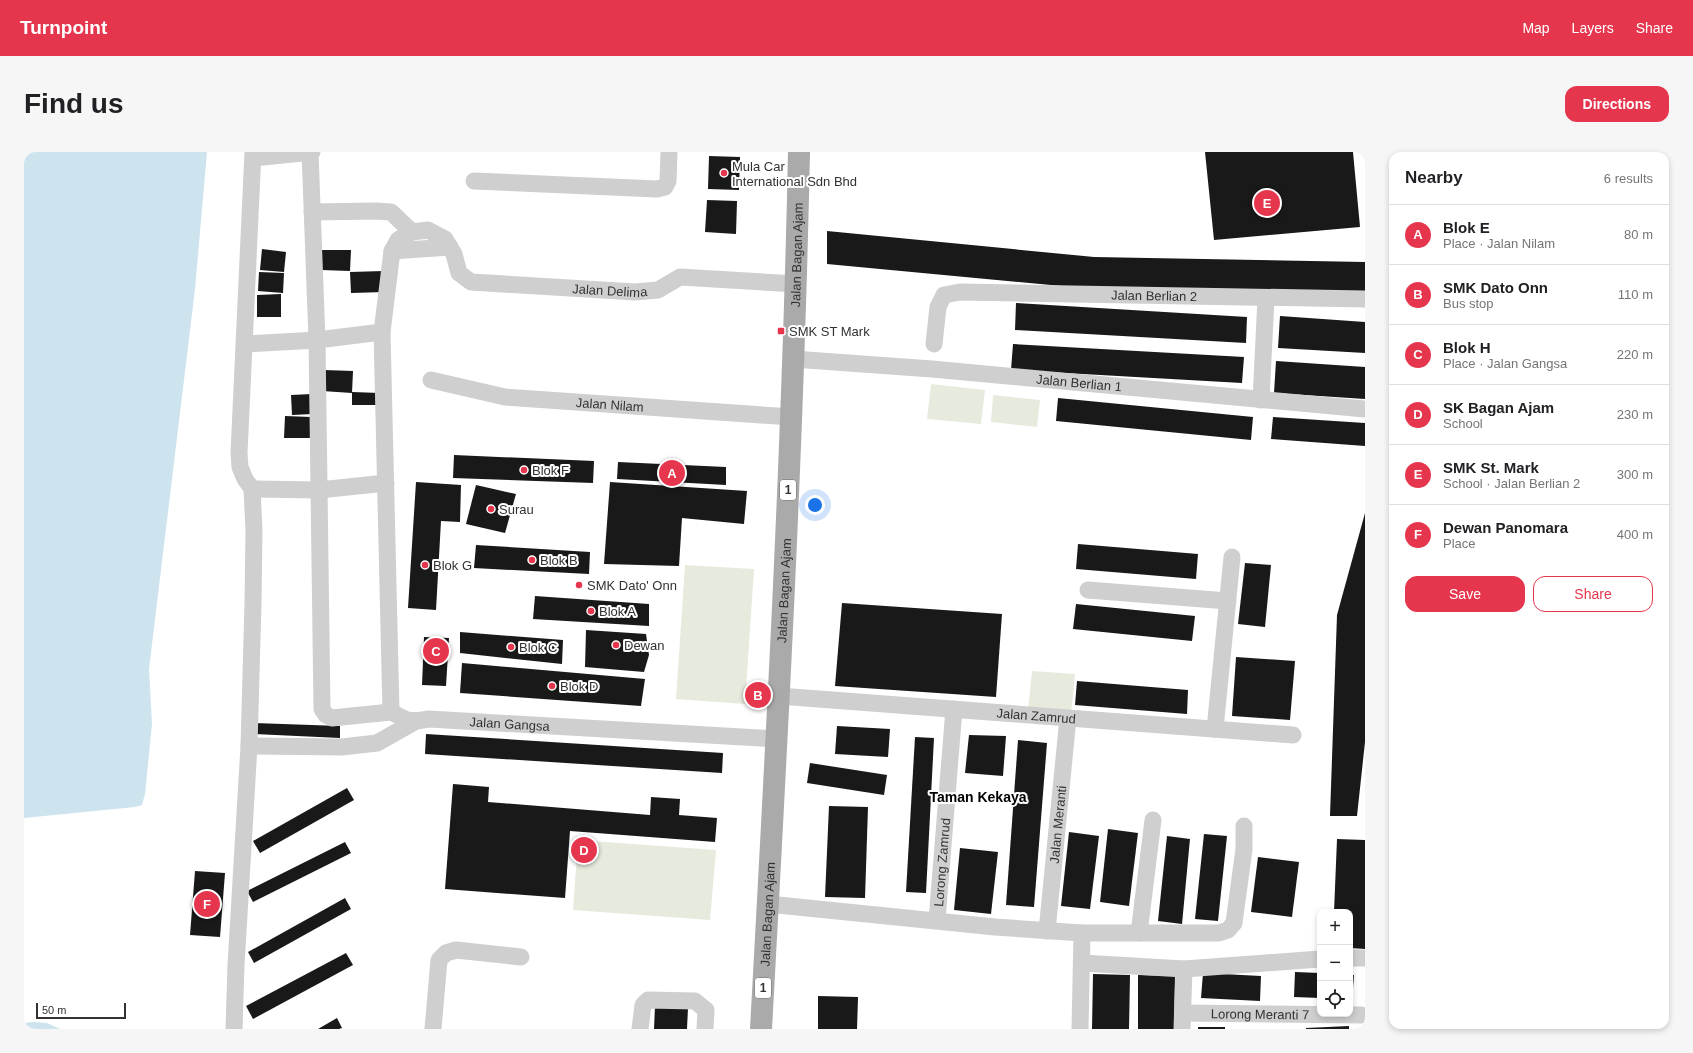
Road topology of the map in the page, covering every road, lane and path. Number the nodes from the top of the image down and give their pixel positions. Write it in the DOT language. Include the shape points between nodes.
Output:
graph roads {
  1 [pos="311,152"];
  2 [pos="669,152"];
  3 [pos="799,152"];
  4 [pos="253,155"];
  5 [pos="474,181"];
  6 [pos="312,212"];
  7 [pos="412,232"];
  8 [pos="447,243"];
  9 [pos="392,251"];
  10 [pos="796,284"];
  11 [pos="1266,298"];
  12 [pos="1365,299"];
  13 [pos="382,332"];
  14 [pos="317,340"];
  15 [pos="245,344"];
  16 [pos="934,344"];
  17 [pos="793,359"];
  18 [pos="431,380"];
  19 [pos="1261,400"];
  20 [pos="1365,410"];
  21 [pos="791,417"];
  22 [pos="386,483"];
  23 [pos="252,489"];
  24 [pos="319,490"];
  25 [pos="1232,557"];
  26 [pos="1088,590"];
  27 [pos="1228,601"];
  28 [pos="779,696"];
  29 [pos="954,709"];
  30 [pos="391,712"];
  31 [pos="1068,718"];
  32 [pos="416,721"];
  33 [pos="1214,729"];
  34 [pos="1293,735"];
  35 [pos="777,739"];
  36 [pos="249,746"];
  37 [pos="1153,820"];
  38 [pos="1244,826"];
  39 [pos="768,904"];
  40 [pos="937,920"];
  41 [pos="1046,931"];
  42 [pos="1082,933"];
  43 [pos="1139,933"];
  44 [pos="521,957"];
  45 [pos="1353,958"];
  46 [pos="1365,958"];
  47 [pos="1317,959"];
  48 [pos="1082,963"];
  49 [pos="1184,970"];
  50 [pos="1360,1015"];
  51 [pos="1183,1021"];
  52 [pos="234,1029"];
  53 [pos="433,1029"];
  54 [pos="640,1029"];
  55 [pos="705,1029"];
  56 [pos="761,1029"];
  57 [pos="1080,1029"];
  1 -- 4 [label="street"];
  1 -- 6 [label="street"];
  2 -- 5 [label="street" via="668,181 665,187 656,189"];
  3 -- 10 [label="main road, Jalan Bagan Ajam / 1"];
  4 -- 15 [label="street"];
  6 -- 7 [label="street" via="391,212"];
  6 -- 14 [label="street"];
  7 -- 8 [label="street" via="428,230"];
  7 -- 9 [label="street" via="398,240"];
  8 -- 9 [label="street"];
  8 -- 10 [label="street, Jalan Delima" via="454,254 458,273 471,282 636,292 658,290 680,277"];
  9 -- 13 [label="street"];
  10 -- 17 [label="main road, Jalan Bagan Ajam / 1"];
  11 -- 12 [label="street, Jalan Berlian 2"];
  11 -- 16 [label="street, Jalan Berlian 2" via="960,292 944,295 938,307"];
  11 -- 19 [label="street"];
  13 -- 14 [label="street"];
  13 -- 22 [label="street"];
  14 -- 15 [label="street"];
  14 -- 24 [label="street"];
  15 -- 23 [label="street" via="239,453 240,467"];
  17 -- 19 [label="street, Jalan Berlian 1" via="924,368"];
  17 -- 21 [label="main road, Jalan Bagan Ajam / 1"];
  18 -- 21 [label="street, Jalan Nilam" via="505,397"];
  19 -- 20 [label="street, Jalan Berlian 1"];
  21 -- 28 [label="main road, Jalan Bagan Ajam / 1"];
  22 -- 24 [label="street"];
  22 -- 30 [label="street"];
  23 -- 24 [label="street"];
  23 -- 36 [label="street" via="254,596"];
  24 -- 30 [label="street" via="322,709 332,718"];
  25 -- 27 [label="street"];
  26 -- 27 [label="street"];
  27 -- 33 [label="street"];
  28 -- 29 [label="street, Jalan Zamrud"];
  28 -- 35 [label="main road, Jalan Bagan Ajam / 1"];
  29 -- 31 [label="street, Jalan Zamrud"];
  29 -- 40 [label="street, Lorong Zamrud"];
  30 -- 32 [label="street" via="407,720"];
  31 -- 33 [label="street, Jalan Zamrud"];
  31 -- 41 [label="street, Jalan Meranti"];
  32 -- 35 [label="street, Jalan Gangsa" via="429,719"];
  32 -- 36 [label="street, Jalan Gangsa" via="377,743 342,747"];
  33 -- 34 [label="street, Jalan Zamrud"];
  35 -- 39 [label="main road, Jalan Bagan Ajam / 1"];
  36 -- 52 [label="street"];
  37 -- 43 [label="street"];
  38 -- 43 [label="street" via="1244,849 1234,923 1228,930 1219,933"];
  39 -- 40 [label="street"];
  39 -- 56 [label="main road, Jalan Bagan Ajam / 1"];
  40 -- 41 [label="street"];
  41 -- 42 [label="street"];
  42 -- 43 [label="street"];
  42 -- 48 [label="street"];
  44 -- 53 [label="street" via="456,950 446,952 438,960"];
  45 -- 46 [label="street"];
  47 -- 49 [label="street"];
  48 -- 49 [label="street"];
  48 -- 57 [label="street"];
  49 -- 51 [label="street"];
  50 -- 51 [label="street, Lorong Meranti 7"];
  54 -- 55 [label="street" via="642,1006 648,1000 695,1002 706,1010"];
}
